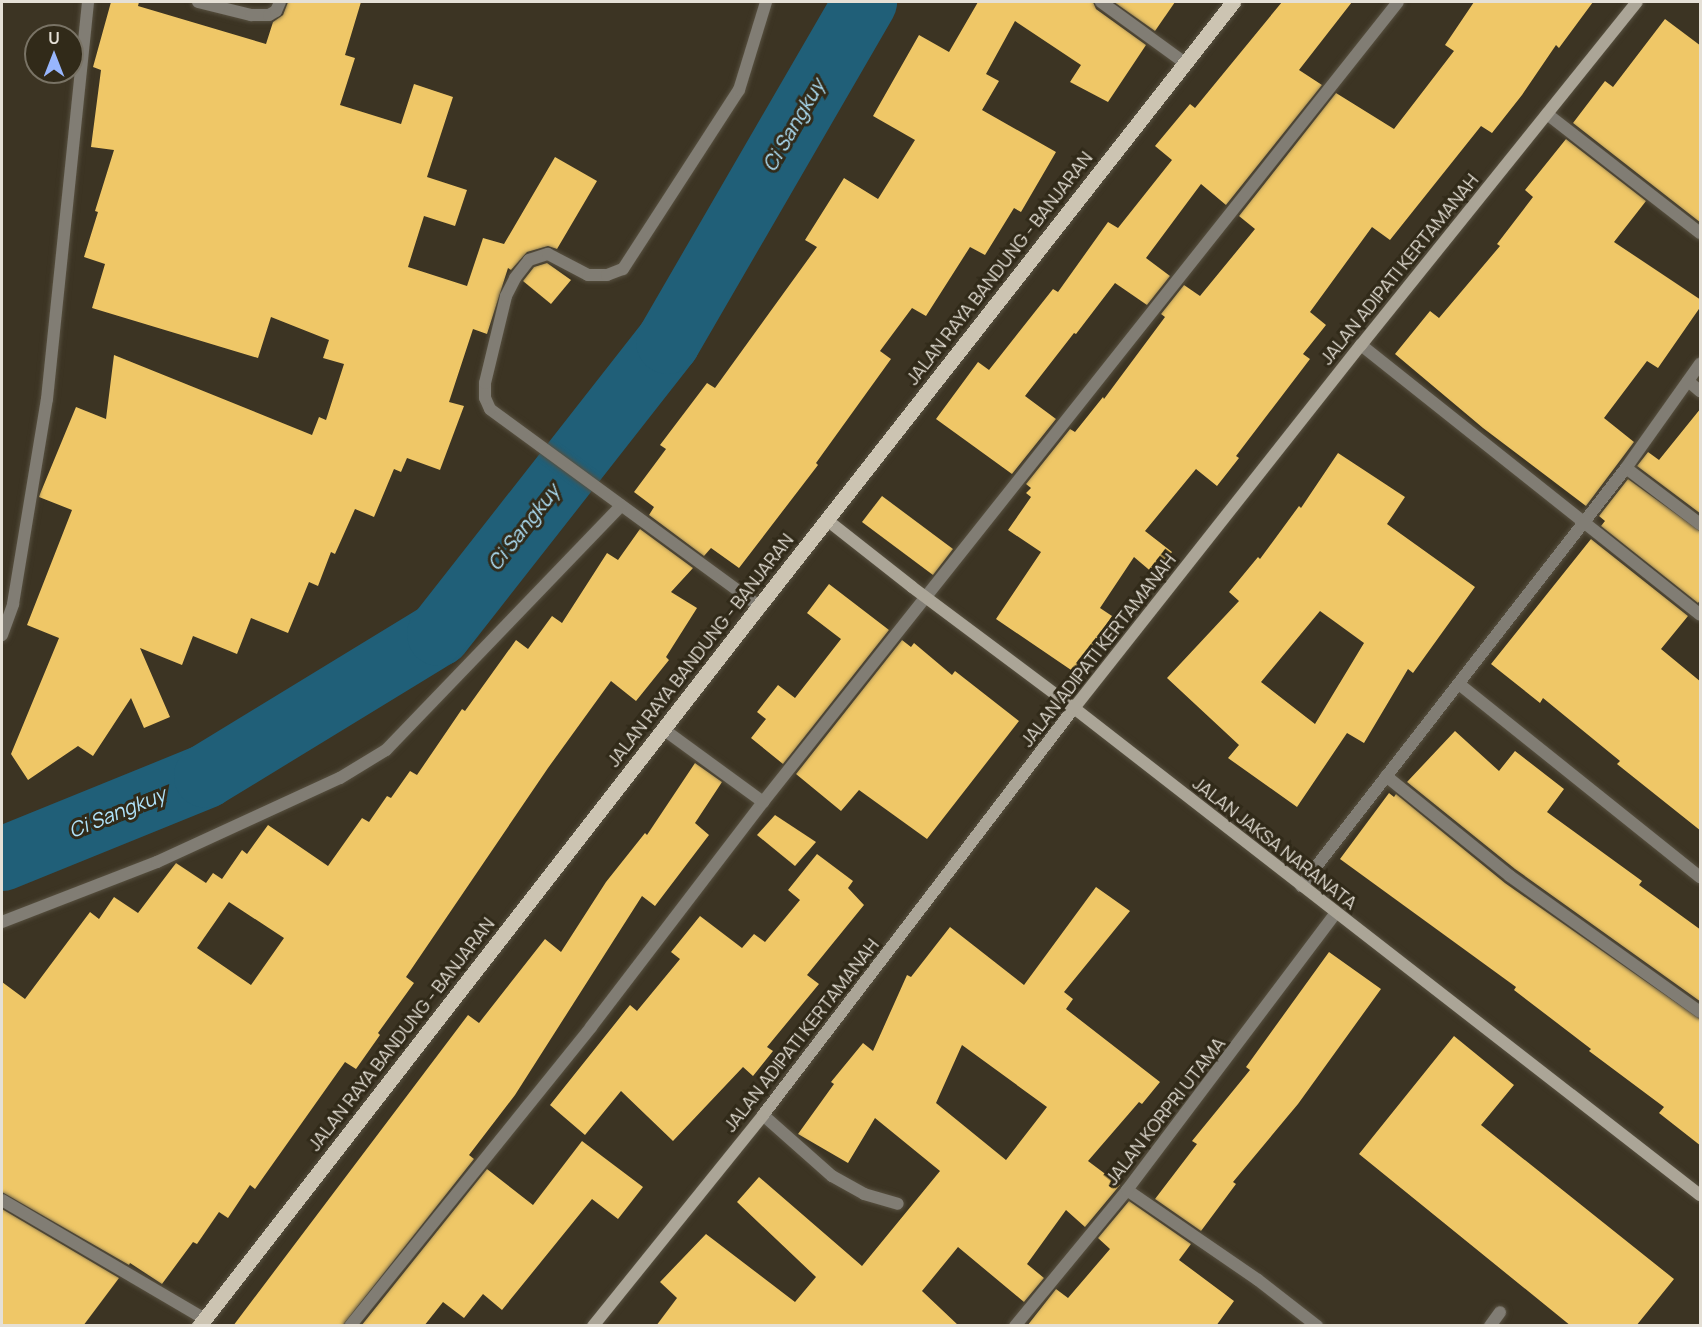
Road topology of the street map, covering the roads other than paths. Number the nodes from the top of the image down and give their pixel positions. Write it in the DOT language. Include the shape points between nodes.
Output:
graph roads {
  1 [pos="88,2"];
  2 [pos="198,2"];
  3 [pos="280,2"];
  4 [pos="766,2"];
  5 [pos="1101,2"];
  6 [pos="1233,2"];
  7 [pos="1398,2"];
  8 [pos="1637,2"];
  9 [pos="1185,63"];
  10 [pos="1547,114"];
  11 [pos="1701,233"];
  12 [pos="1361,345"];
  13 [pos="1701,364"];
  14 [pos="1688,381"];
  15 [pos="1701,391"];
  16 [pos="1626,468"];
  17 [pos="619,504"];
  18 [pos="827,520"];
  19 [pos="1584,522"];
  20 [pos="1701,524"];
  21 [pos="926,598"];
  22 [pos="759,606"];
  23 [pos="1701,615"];
  24 [pos="2,635"];
  25 [pos="1459,684"];
  26 [pos="1074,708"];
  27 [pos="663,729"];
  28 [pos="1386,776"];
  29 [pos="763,802"];
  30 [pos="1701,877"];
  31 [pos="1301,886"];
  32 [pos="1336,913"];
  33 [pos="2,922"];
  34 [pos="1701,1012"];
  35 [pos="763,1115"];
  36 [pos="1127,1190"];
  37 [pos="1701,1195"];
  38 [pos="2,1200"];
  39 [pos="898,1204"];
  40 [pos="1500,1312"];
  41 [pos="202,1322"];
  42 [pos="350,1326"];
  43 [pos="593,1326"];
  44 [pos="1015,1326"];
  45 [pos="1317,1326"];
  46 [pos="1490,1326"];
  1 -- 24 [label="street" via="47,399 13,604"];
  2 -- 3 [label="street" via="251,15 269,15"];
  4 -- 17 [label="street" via="739,90 623,270 588,275 548,254 529,260 506,296 485,383 490,409"];
  5 -- 9 [label="street"];
  6 -- 9 [label="main road, JALAN RAYA BANDUNG - BANJARAN"];
  7 -- 21 [label="street"];
  8 -- 10 [label="main road, JALAN ADIPATI KERTAMANAH"];
  9 -- 18 [label="main road, JALAN RAYA BANDUNG - BANJARAN"];
  10 -- 11 [label="street"];
  10 -- 12 [label="main road, JALAN ADIPATI KERTAMANAH"];
  12 -- 19 [label="street"];
  12 -- 26 [label="main road, JALAN ADIPATI KERTAMANAH"];
  13 -- 14 [label="street"];
  14 -- 15 [label="street"];
  14 -- 16 [label="street"];
  16 -- 19 [label="street"];
  16 -- 20 [label="street"];
  17 -- 22 [label="street"];
  17 -- 33 [label="street" via="386,750 340,778 157,862"];
  18 -- 21 [label="main road, JALAN JAKSA NARANATA"];
  18 -- 22 [label="main road, JALAN RAYA BANDUNG - BANJARAN"];
  19 -- 23 [label="street"];
  19 -- 25 [label="street"];
  21 -- 26 [label="main road, JALAN JAKSA NARANATA"];
  21 -- 29 [label="street"];
  22 -- 27 [label="main road, JALAN RAYA BANDUNG - BANJARAN"];
  25 -- 28 [label="street"];
  25 -- 30 [label="street"];
  26 -- 31 [label="main road, JALAN JAKSA NARANATA"];
  26 -- 35 [label="main road, JALAN ADIPATI KERTAMANAH"];
  27 -- 29 [label="street"];
  27 -- 41 [label="main road, JALAN RAYA BANDUNG - BANJARAN"];
  28 -- 31 [label="street"];
  28 -- 34 [label="street" via="1510,876"];
  29 -- 42 [label="street" via="591,1027"];
  31 -- 32 [label="main road, JALAN JAKSA NARANATA"];
  32 -- 36 [label="street, JALAN KORPRI UTAMA"];
  32 -- 37 [label="main road, JALAN JAKSA NARANATA"];
  35 -- 39 [label="street" via="832,1176 864,1194"];
  35 -- 43 [label="main road, JALAN ADIPATI KERTAMANAH"];
  36 -- 44 [label="street, JALAN KORPRI UTAMA"];
  36 -- 45 [label="street" via="1258,1280"];
  38 -- 41 [label="street"];
  40 -- 46 [label="street"];
}
